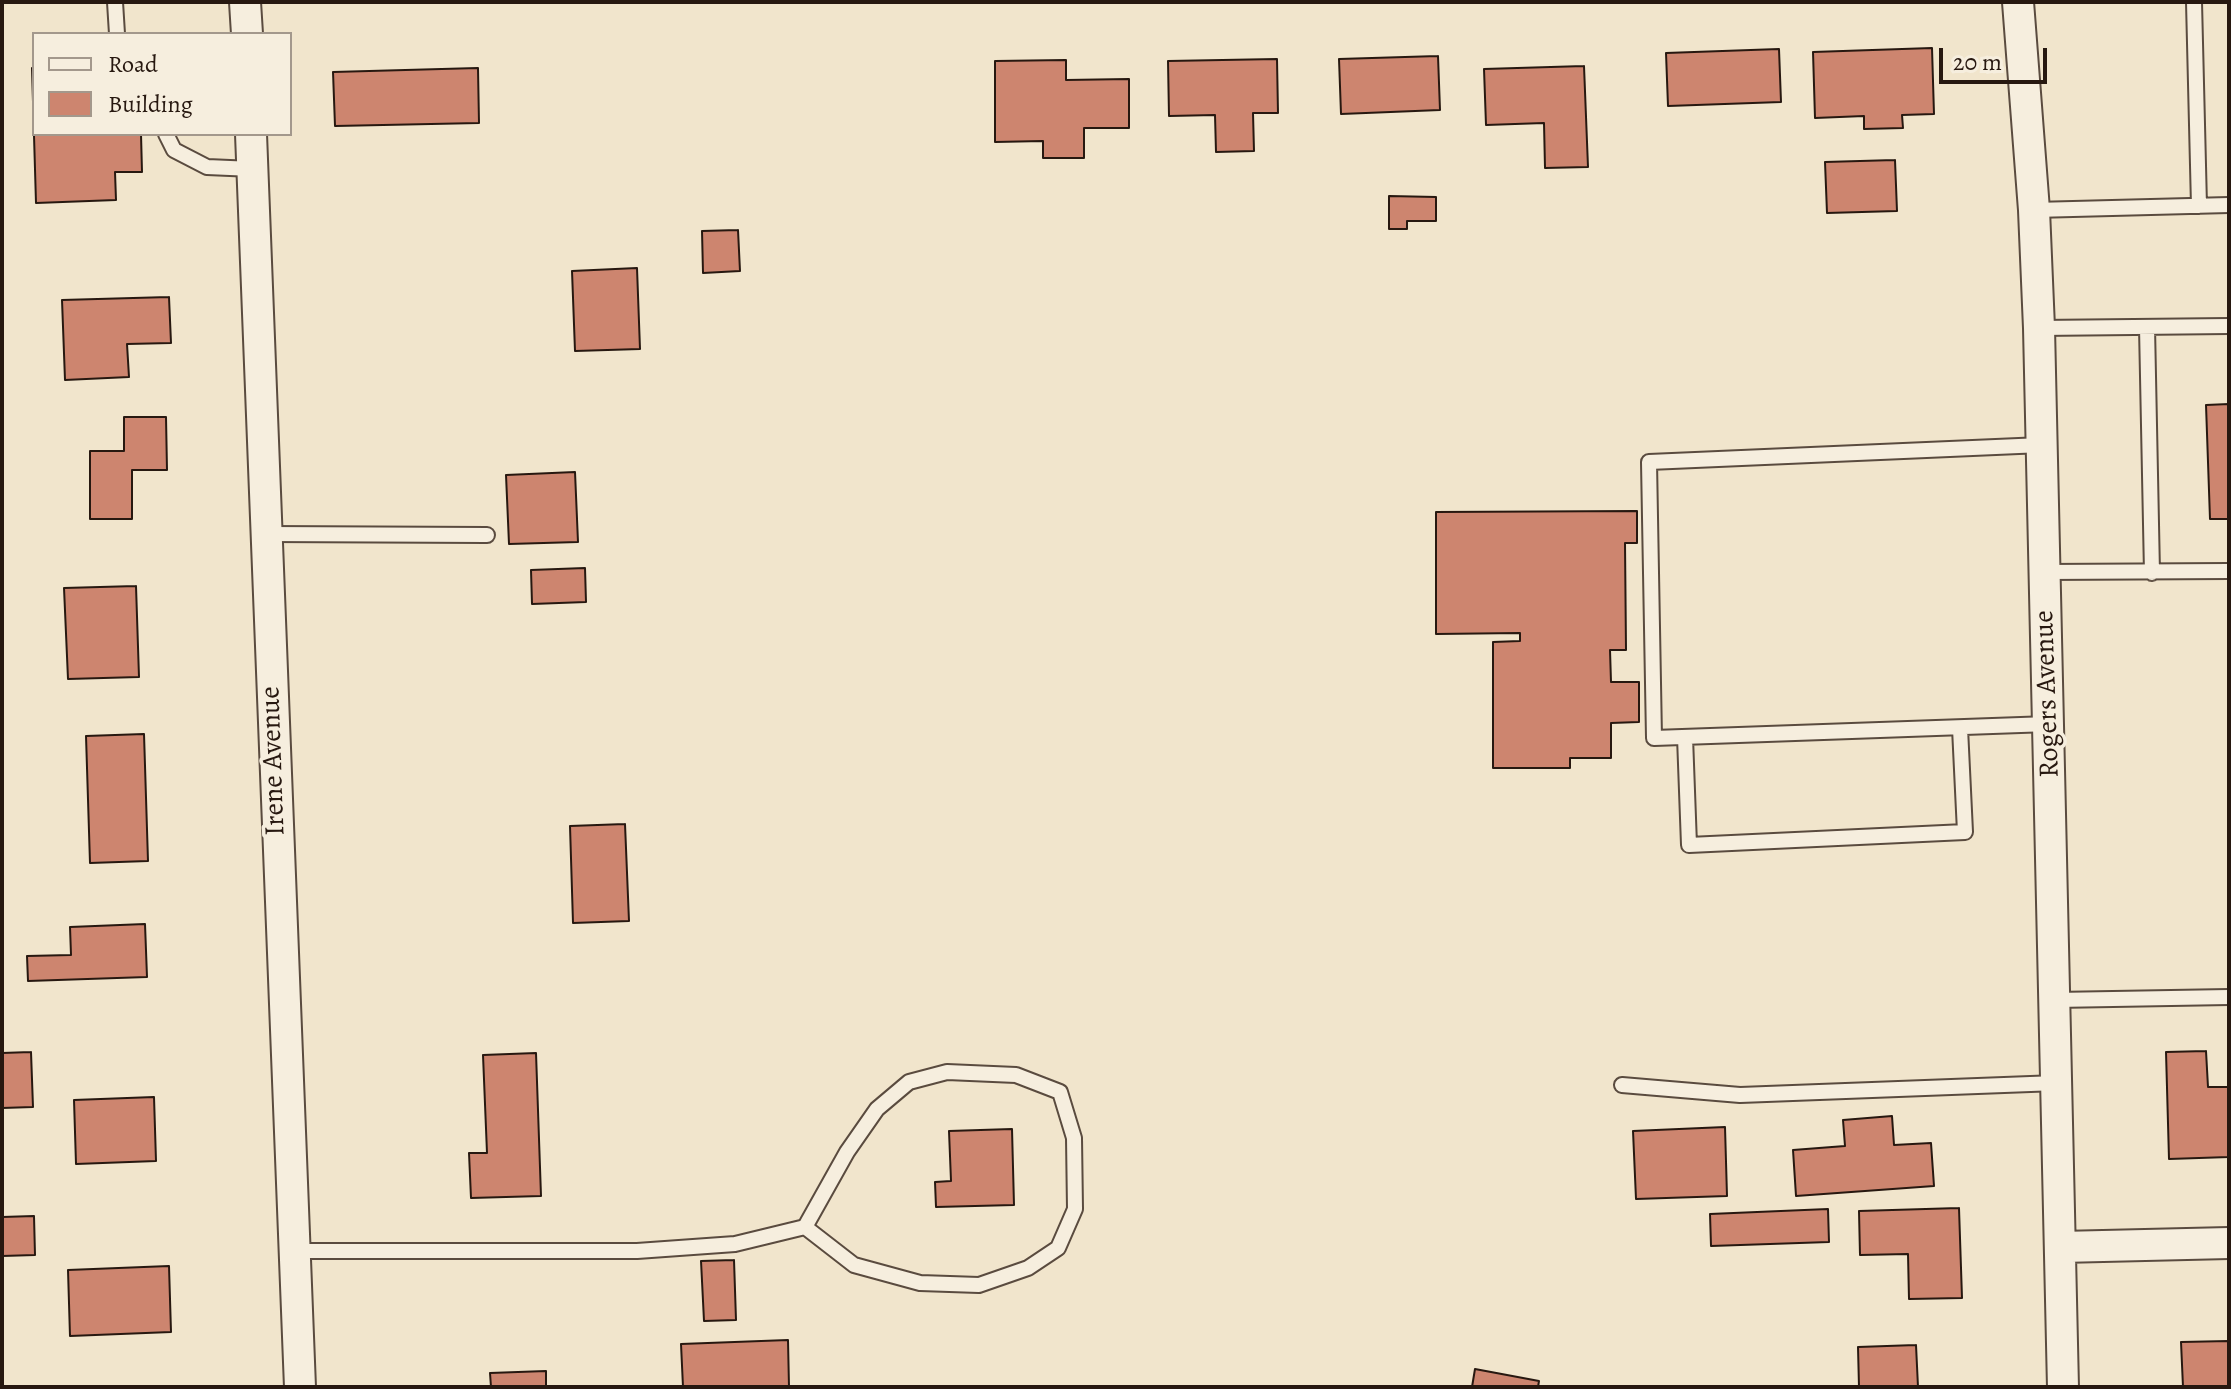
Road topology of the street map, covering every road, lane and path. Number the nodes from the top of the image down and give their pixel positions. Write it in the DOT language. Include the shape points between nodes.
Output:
graph roads {
  1 [pos="115,2"];
  2 [pos="245,2"];
  3 [pos="2018,2"];
  4 [pos="2194,2"];
  5 [pos="117,32"];
  6 [pos="247,32"];
  7 [pos="167,136"];
  8 [pos="251,136"];
  9 [pos="253,169"];
  10 [pos="2229,205"];
  11 [pos="2199,206"];
  12 [pos="2034,210"];
  13 [pos="2229,326"];
  14 [pos="2147,327"];
  15 [pos="2039,328"];
  16 [pos="2042,445"];
  17 [pos="266,534"];
  18 [pos="487,535"];
  19 [pos="2229,571"];
  20 [pos="2045,572"];
  21 [pos="2152,573"];
  22 [pos="2049,724"];
  23 [pos="1960,728"];
  24 [pos="1685,737"];
  25 [pos="2229,997"];
  26 [pos="2055,1000"];
  27 [pos="2057,1083"];
  28 [pos="1622,1085"];
  29 [pos="805,1227"];
  30 [pos="2229,1243"];
  31 [pos="2061,1247"];
  32 [pos="295,1251"];
  33 [pos="300,1387"];
  34 [pos="2063,1387"];
  1 -- 5 [label="lane"];
  2 -- 6 [label="street"];
  3 -- 12 [label="street, Rogers Avenue"];
  4 -- 11 [label="lane"];
  7 -- 9 [label="lane" via="174,150 207,167"];
  8 -- 9 [label="street, Irene Avenue"];
  9 -- 17 [label="street, Irene Avenue"];
  10 -- 11 [label="lane"];
  11 -- 12 [label="lane"];
  12 -- 15 [label="street, Rogers Avenue"];
  13 -- 14 [label="lane"];
  14 -- 15 [label="lane"];
  14 -- 21 [label="lane"];
  15 -- 16 [label="street, Rogers Avenue"];
  16 -- 20 [label="street, Rogers Avenue"];
  16 -- 24 [label="lane" via="1649,462 1654,738"];
  17 -- 18 [label="lane"];
  17 -- 32 [label="street, Irene Avenue"];
  19 -- 21 [label="lane"];
  20 -- 21 [label="lane"];
  20 -- 22 [label="street, Rogers Avenue"];
  22 -- 23 [label="lane"];
  22 -- 26 [label="street, Rogers Avenue"];
  23 -- 24 [label="lane"];
  23 -- 24 [label="lane" via="1965,832 1689,845"];
  25 -- 26 [label="lane"];
  26 -- 27 [label="street, Rogers Avenue"];
  27 -- 28 [label="lane" via="1740,1095"];
  27 -- 31 [label="street, Rogers Avenue"];
  29 -- 29 [label="lane" via="877,1109 909,1082 947,1072 1016,1075 1060,1092 1074,1138 1075,1209 1058,1248 1028,1268 979,1285 920,1283 854,1265"];
  29 -- 32 [label="lane" via="735,1244 678,1250"];
  30 -- 31 [label="street"];
  31 -- 34 [label="street, Rogers Avenue"];
  32 -- 33 [label="street, Irene Avenue"];
}
